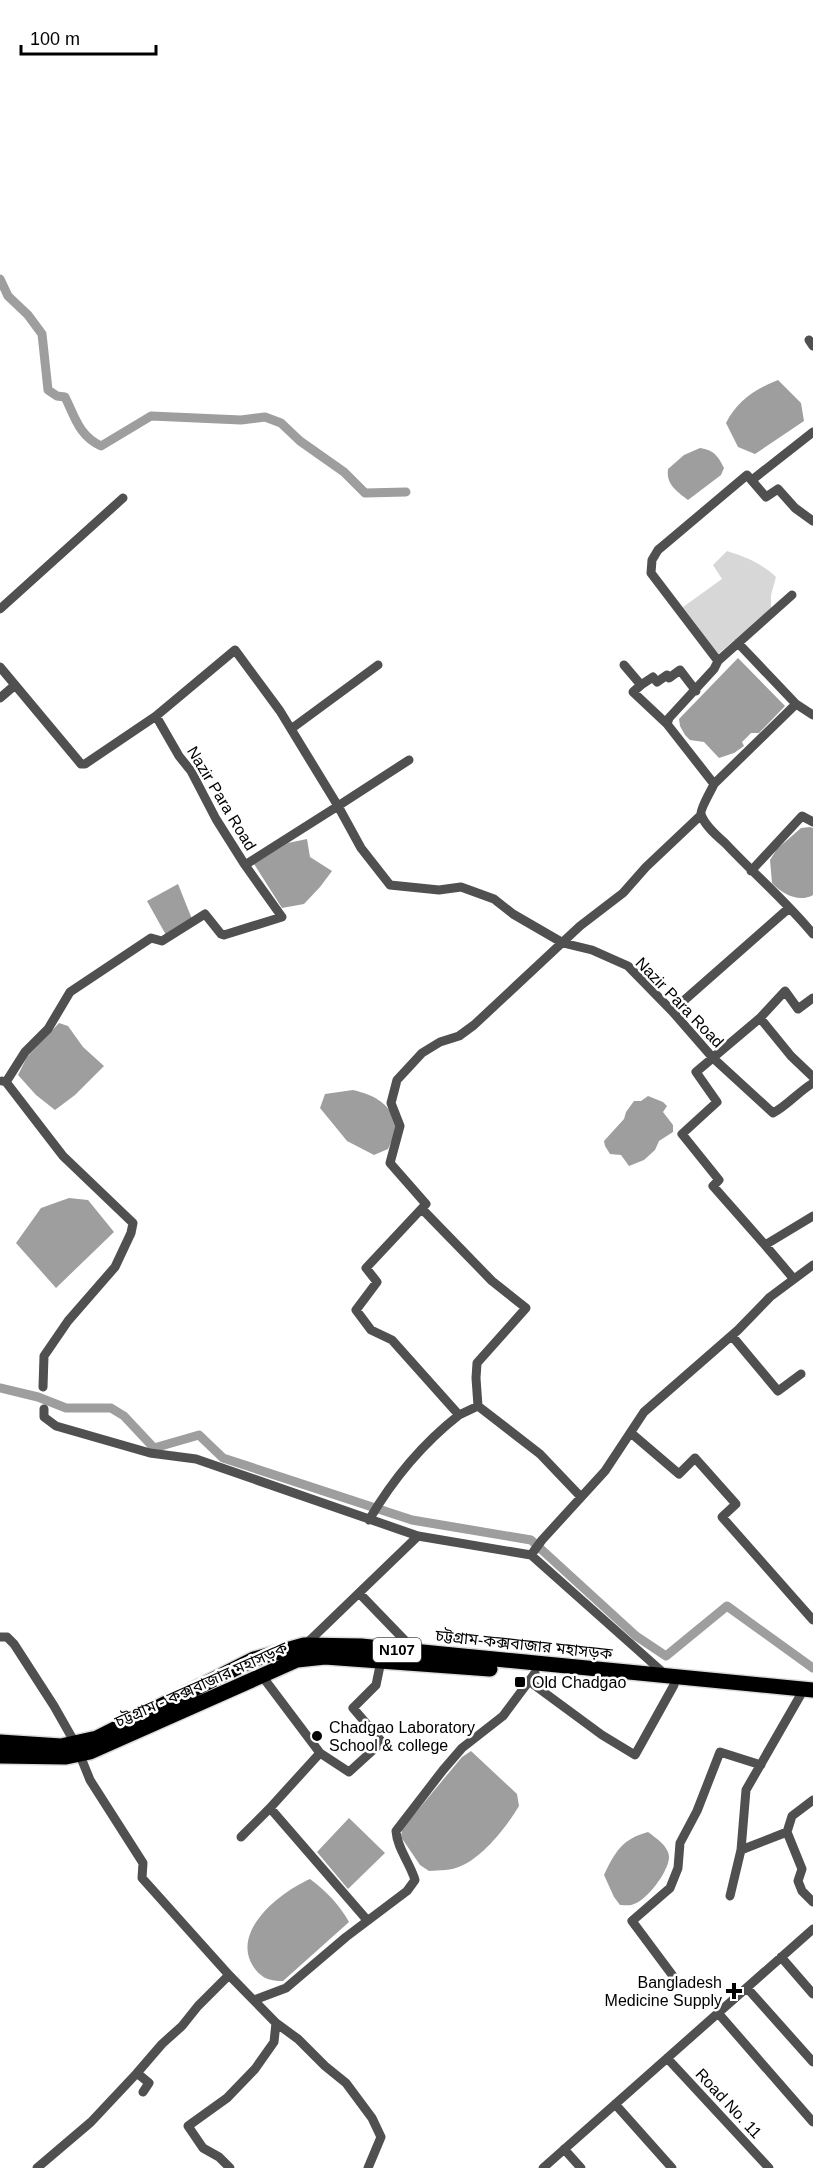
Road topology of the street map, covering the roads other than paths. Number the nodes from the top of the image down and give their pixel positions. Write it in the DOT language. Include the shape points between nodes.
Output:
graph roads {
  1 [pos="813,432"];
  2 [pos="752,480"];
  3 [pos="123,498"];
  4 [pos="813,521"];
  5 [pos="792,595"];
  6 [pos="0,609"];
  7 [pos="738,643"];
  8 [pos="718,661"];
  9 [pos="378,665"];
  10 [pos="624,665"];
  11 [pos="0,667"];
  12 [pos="641,685"];
  13 [pos="14,686"];
  14 [pos="696,691"];
  15 [pos="0,698"];
  16 [pos="795,704"];
  17 [pos="813,715"];
  18 [pos="156,716"];
  19 [pos="668,724"];
  20 [pos="291,729"];
  21 [pos="409,760"];
  22 [pos="714,784"];
  23 [pos="338,807"];
  24 [pos="701,814"];
  25 [pos="813,822"];
  26 [pos="245,865"];
  27 [pos="751,871"];
  28 [pos="789,908"];
  29 [pos="813,934"];
  30 [pos="563,943"];
  31 [pos="813,998"];
  32 [pos="672,1011"];
  33 [pos="760,1018"];
  34 [pos="713,1058"];
  35 [pos="813,1077"];
  36 [pos="3,1081"];
  37 [pos="813,1083"];
  38 [pos="422,1209"];
  39 [pos="813,1216"];
  40 [pos="765,1245"];
  41 [pos="813,1265"];
  42 [pos="793,1278"];
  43 [pos="732,1336"];
  44 [pos="801,1374"];
  45 [pos="42,1387"];
  46 [pos="478,1406"];
  47 [pos="44,1409"];
  48 [pos="459,1414"];
  49 [pos="631,1433"];
  50 [pos="581,1497"];
  51 [pos="369,1520"];
  52 [pos="418,1536"];
  53 [pos="531,1555"];
  54 [pos="359,1593"];
  55 [pos="813,1620"];
  56 [pos="0,1637"];
  57 [pos="304,1646"];
  58 [pos="416,1652"];
  59 [pos="381,1661"];
  60 [pos="262,1676"];
  61 [pos="532,1678"];
  62 [pos="671,1681"];
  63 [pos="809,1695"];
  64 [pos="0,1742"];
  65 [pos="78,1749"];
  66 [pos="320,1753"];
  67 [pos="0,1756"];
  68 [pos="761,1765"];
  69 [pos="813,1800"];
  70 [pos="270,1808"];
  71 [pos="787,1832"];
  72 [pos="241,1837"];
  73 [pos="741,1850"];
  74 [pos="729,1896"];
  75 [pos="813,1902"];
  76 [pos="367,1920"];
  77 [pos="813,1929"];
  78 [pos="781,1957"];
  79 [pos="229,1975"];
  80 [pos="673,1976"];
  81 [pos="747,1988"];
  82 [pos="813,1994"];
  83 [pos="254,2000"];
  84 [pos="718,2013"];
  85 [pos="276,2023"];
  86 [pos="667,2058"];
  87 [pos="813,2062"];
  88 [pos="137,2073"];
  89 [pos="143,2092"];
  90 [pos="615,2103"];
  91 [pos="813,2122"];
  92 [pos="564,2149"];
  93 [pos="37,2168"];
  94 [pos="230,2168"];
  95 [pos="368,2168"];
  96 [pos="543,2168"];
  97 [pos="581,2168"];
  98 [pos="672,2168"];
  99 [pos="769,2168"];
  1 -- 2 [label="street"];
  2 -- 4 [label="street" via="766,497 777,489"];
  2 -- 8 [label="street" via="747,475 658,550 652,560 651,573"];
  3 -- 6 [label="street"];
  5 -- 7 [label="street"];
  7 -- 8 [label="street"];
  7 -- 16 [label="street"];
  8 -- 14 [label="street"];
  9 -- 20 [label="street"];
  10 -- 12 [label="street"];
  11 -- 13 [label="street"];
  12 -- 14 [label="street" via="653,677 657,682 667,675 669,678 680,670"];
  12 -- 19 [label="street" via="633,692"];
  13 -- 15 [label="street"];
  13 -- 18 [label="street" via="81,764"];
  14 -- 19 [label="street" via="669,718"];
  16 -- 17 [label="street"];
  16 -- 22 [label="street"];
  18 -- 20 [label="street" via="235,650"];
  18 -- 26 [label="street, Nazir Para Road"];
  19 -- 22 [label="street"];
  20 -- 23 [label="street"];
  21 -- 23 [label="street"];
  22 -- 24 [label="street"];
  23 -- 26 [label="street, Nazir Para Road"];
  23 -- 30 [label="street, Nazir Para Road" via="390,885 439,890 460,887 494,899"];
  24 -- 27 [label="street"];
  24 -- 30 [label="street" via="623,893"];
  25 -- 27 [label="street" via="802,816"];
  26 -- 36 [label="street" via="282,917 224,935 205,914 162,941 151,938 70,992 48,1029"];
  27 -- 28 [label="street"];
  28 -- 29 [label="street"];
  28 -- 32 [label="street"];
  30 -- 32 [label="street, Nazir Para Road" via="592,950 628,966"];
  30 -- 38 [label="street" via="474,1025 422,1053 397,1080 392,1103 400,1126 390,1163 426,1204"];
  31 -- 33 [label="street" via="798,1009 785,991"];
  32 -- 34 [label="street, Nazir Para Road"];
  33 -- 34 [label="street"];
  33 -- 35 [label="street"];
  34 -- 37 [label="street, Nazir Para Road" via="773,1113"];
  34 -- 40 [label="street" via="696,1072 717,1102 682,1134 719,1180 713,1186"];
  36 -- 45 [label="street" via="63,1156 132,1223 115,1267 68,1321 44,1356"];
  38 -- 46 [label="street" via="492,1281 526,1308 477,1363"];
  38 -- 48 [label="street" via="366,1268 377,1282 356,1310 371,1330 392,1340"];
  39 -- 40 [label="street"];
  40 -- 42 [label="street"];
  41 -- 42 [label="street"];
  42 -- 43 [label="street"];
  43 -- 44 [label="street" via="778,1391"];
  43 -- 49 [label="street" via="644,1412"];
  46 -- 48 [label="street"];
  46 -- 50 [label="street" via="540,1454"];
  47 -- 51 [label="street" via="44,1417 56,1426 150,1453 196,1459"];
  48 -- 51 [label="street" via="434,1435 392,1483"];
  49 -- 50 [label="street"];
  49 -- 55 [label="street" via="679,1474 695,1458 736,1504 722,1517"];
  50 -- 53 [label="street"];
  51 -- 52 [label="street"];
  52 -- 53 [label="street"];
  52 -- 54 [label="street"];
  53 -- 62 [label="street"];
  54 -- 57 [label="street"];
  54 -- 58 [label="street"];
  56 -- 65 [label="street" via="7,1637 24,1657"];
  57 -- 58 [label="highway, চট্টগ্রাম-কক্সবাজার মহাসড়ক / N107" via="361,1646"];
  57 -- 65 [label="highway, চট্টগ্রাম-কক্সবাজার মহাসড়ক / N107" via="254,1659"];
  58 -- 62 [label="highway, চট্টগ্রাম-কক্সবাজার মহাসড়ক / N107"];
  59 -- 60 [label="highway, চট্টগ্রাম - কক্সবাজার মহাসড়ক / N107" via="326,1657 297,1660"];
  59 -- 61 [label="highway, চট্টগ্রাম - কক্সবাজার মহাসড়ক / N107"];
  59 -- 66 [label="street" via="376,1685 352,1708 382,1742 349,1772"];
  60 -- 65 [label="highway, চট্টগ্রাম - কক্সবাজার মহাসড়ক / N107" via="90,1752"];
  60 -- 66 [label="street"];
  61 -- 62 [label="highway, চট্টগ্রাম - কক্সবাজার মহাসড়ক / N107"];
  61 -- 62 [label="street" via="602,1735 635,1755"];
  61 -- 76 [label="street" via="503,1716 462,1749 404,1818 396,1831 396,1840 415,1880"];
  62 -- 63 [label="highway, চট্টগ্রাম-কক্সবাজার মহাসড়ক / N107"];
  63 -- 68 [label="street"];
  64 -- 65 [label="highway, চট্টগ্রাম-কক্সবাজার মহাসড়ক / N107"];
  65 -- 67 [label="highway, চট্টগ্রাম - কক্সবাজার মহাসড়ক / N107" via="66,1757"];
  65 -- 79 [label="street" via="90,1780 143,1863 141,1878"];
  66 -- 70 [label="street"];
  68 -- 73 [label="street" via="746,1790"];
  68 -- 80 [label="street" via="720,1752 680,1843 678,1868 670,1888 632,1921"];
  69 -- 71 [label="street" via="792,1816"];
  70 -- 72 [label="street"];
  70 -- 76 [label="street"];
  71 -- 73 [label="street"];
  71 -- 75 [label="street" via="802,1869 798,1881"];
  73 -- 74 [label="street"];
  76 -- 83 [label="street" via="286,1988"];
  77 -- 78 [label="street"];
  78 -- 81 [label="street"];
  78 -- 82 [label="street"];
  79 -- 83 [label="street"];
  79 -- 88 [label="street"];
  81 -- 84 [label="street"];
  81 -- 87 [label="street"];
  83 -- 85 [label="street"];
  84 -- 86 [label="street"];
  84 -- 91 [label="street"];
  85 -- 94 [label="street" via="274,2042 255,2069 227,2098 188,2126 203,2148"];
  85 -- 95 [label="street" via="346,2083 372,2118 381,2137"];
  86 -- 90 [label="street"];
  86 -- 99 [label="street, Road No. 11"];
  88 -- 89 [label="street" via="149,2083"];
  88 -- 93 [label="street" via="91,2122"];
  90 -- 92 [label="street"];
  90 -- 98 [label="street"];
  92 -- 96 [label="street"];
  92 -- 97 [label="street"];
}
